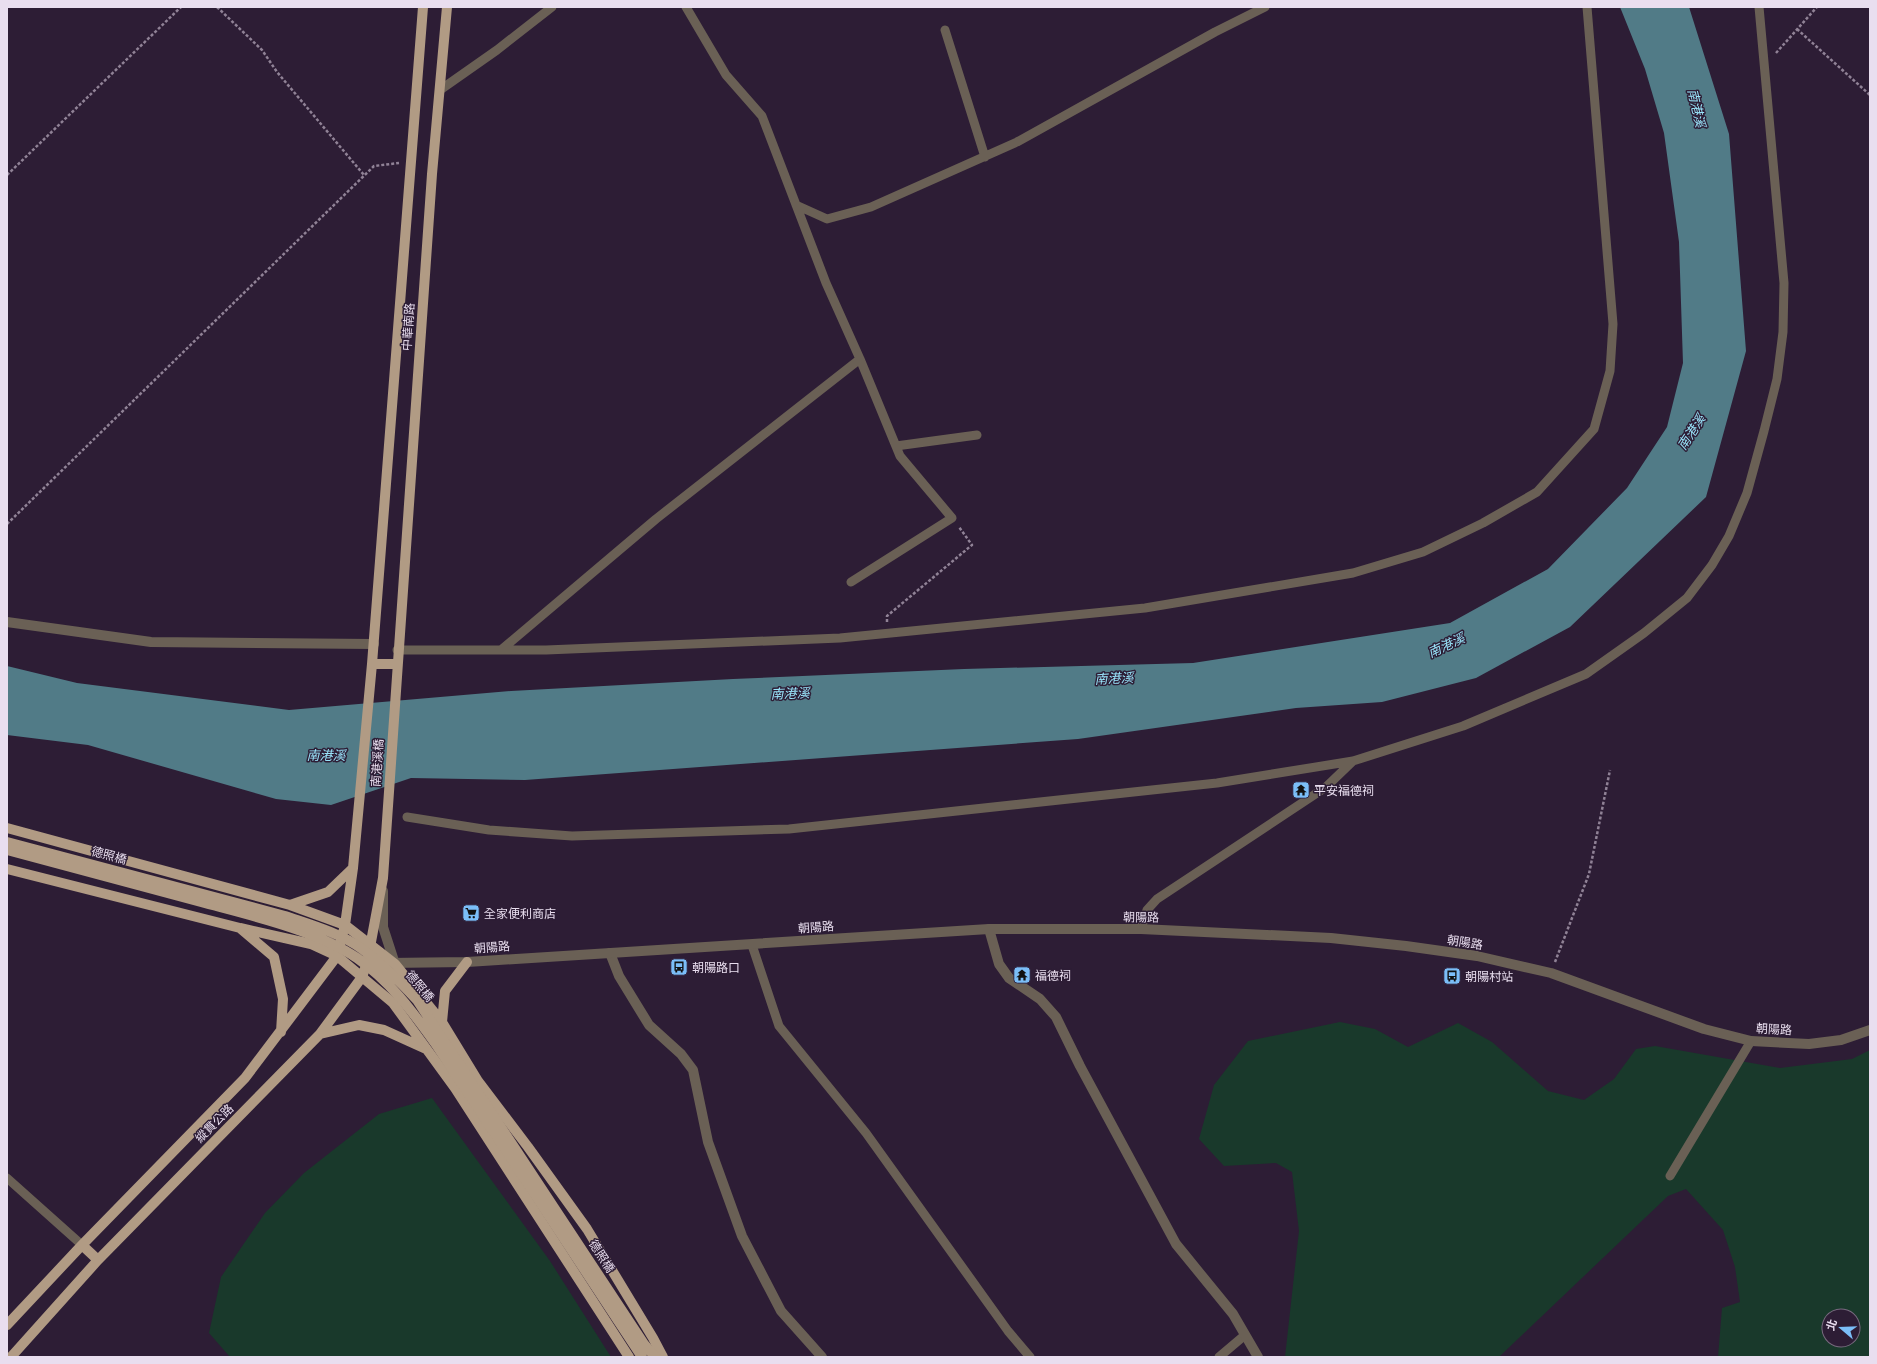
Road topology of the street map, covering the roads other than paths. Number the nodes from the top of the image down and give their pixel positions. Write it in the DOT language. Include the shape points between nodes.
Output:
graph roads {
  1 [pos="423,7"];
  2 [pos="447,7"];
  3 [pos="552,7"];
  4 [pos="686,7"];
  5 [pos="1243,7"];
  6 [pos="1265,7"];
  7 [pos="1587,7"];
  8 [pos="1759,7"];
  9 [pos="1248,16"];
  10 [pos="945,30"];
  11 [pos="440,90"];
  12 [pos="984,157"];
  13 [pos="796,205"];
  14 [pos="860,359"];
  15 [pos="977,435"];
  16 [pos="896,446"];
  17 [pos="851,582"];
  18 [pos="7,622"];
  19 [pos="374,644"];
  20 [pos="397,650"];
  21 [pos="501,650"];
  22 [pos="372,664"];
  23 [pos="396,664"];
  24 [pos="1353,761"];
  25 [pos="407,817"];
  26 [pos="7,828"];
  27 [pos="7,842"];
  28 [pos="7,850"];
  29 [pos="354,868"];
  30 [pos="7,869"];
  31 [pos="383,878"];
  32 [pos="290,905"];
  33 [pos="345,925"];
  34 [pos="240,928"];
  35 [pos="1142,929"];
  36 [pos="989,930"];
  37 [pos="370,944"];
  38 [pos="752,945"];
  39 [pos="610,953"];
  40 [pos="337,956"];
  41 [pos="467,962"];
  42 [pos="366,963"];
  43 [pos="395,964"];
  44 [pos="362,977"];
  45 [pos="442,1022"];
  46 [pos="1870,1030"];
  47 [pos="282,1032"];
  48 [pos="320,1034"];
  49 [pos="1751,1041"];
  50 [pos="428,1050"];
  51 [pos="1670,1176"];
  52 [pos="7,1178"];
  53 [pos="82,1245"];
  54 [pos="98,1260"];
  55 [pos="7,1325"];
  56 [pos="1245,1335"];
  57 [pos="11,1357"];
  58 [pos="629,1357"];
  59 [pos="642,1357"];
  60 [pos="655,1357"];
  61 [pos="663,1357"];
  62 [pos="822,1357"];
  63 [pos="1030,1357"];
  64 [pos="1219,1357"];
  65 [pos="1258,1357"];
  1 -- 19 [label="main road, 中華南路"];
  2 -- 11 [label="main road, 中華南路"];
  3 -- 11 [label="lane"];
  4 -- 13 [label="lane" via="726,74 762,116"];
  5 -- 9 [label="lane"];
  6 -- 9 [label="lane"];
  7 -- 21 [label="lane" via="1613,324 1610,372 1594,429 1537,492 1423,552 1353,573 1145,608 832,638"];
  8 -- 24 [label="lane" via="1784,283 1783,332 1777,379 1764,431 1747,493 1729,536 1712,565 1687,598 1644,633 1586,674 1463,726"];
  9 -- 12 [label="lane" via="1017,142"];
  10 -- 12 [label="lane"];
  11 -- 20 [label="main road, 中華南路"];
  12 -- 13 [label="lane" via="871,207 827,219"];
  13 -- 14 [label="lane" via="826,283"];
  14 -- 16 [label="lane"];
  14 -- 21 [label="lane" via="656,519"];
  15 -- 16 [label="lane"];
  16 -- 17 [label="lane" via="900,456 952,518"];
  18 -- 19 [label="street" via="151,642"];
  19 -- 22 [label="main road, 南港溪橋"];
  20 -- 21 [label="lane"];
  20 -- 23 [label="main road, 南港溪橋"];
  22 -- 23 [label="main road"];
  22 -- 29 [label="main road, 南港溪橋"];
  23 -- 31 [label="main road, 南港溪橋"];
  24 -- 25 [label="lane" via="1217,783 789,829 572,836 489,830"];
  24 -- 35 [label="lane" via="1326,787 1157,899 1147,910"];
  26 -- 32 [label="main road"];
  27 -- 60 [label="main road, 德照橋, bridge" via="286,916 328,931 361,948 391,973 417,1000"];
  28 -- 59 [label="main road, 德照橋, bridge" via="225,908 308,934 357,958 406,1002"];
  29 -- 32 [label="main road" via="328,892"];
  29 -- 33 [label="main road, 縱貫公路"];
  30 -- 34 [label="main road"];
  31 -- 37 [label="main road, 縱貫公路"];
  31 -- 43 [label="street" via="383,927"];
  32 -- 33 [label="main road"];
  33 -- 37 [label="main road"];
  33 -- 40 [label="main road, 縱貫公路"];
  34 -- 40 [label="main road" via="311,944"];
  34 -- 47 [label="main road" via="274,957 283,998"];
  35 -- 36 [label="street, 朝陽路"];
  35 -- 49 [label="street, 朝陽路" via="1330,938 1477,956 1551,973 1704,1029"];
  36 -- 38 [label="street, 朝陽路"];
  36 -- 56 [label="street" via="999,964 1009,978 1040,999 1056,1017 1176,1244 1233,1314"];
  37 -- 42 [label="main road, 縱貫公路"];
  37 -- 43 [label="main road"];
  38 -- 39 [label="street, 朝陽路"];
  38 -- 63 [label="lane" via="779,1026 866,1133 1008,1331"];
  39 -- 41 [label="street, 朝陽路"];
  39 -- 62 [label="street" via="619,976 649,1025 681,1054 693,1070 708,1142 742,1236 781,1311"];
  40 -- 42 [label="street, 朝陽路"];
  40 -- 44 [label="main road"];
  40 -- 47 [label="main road, 縱貫公路"];
  41 -- 43 [label="street, 朝陽路"];
  41 -- 45 [label="main road" via="445,992"];
  42 -- 43 [label="street, 朝陽路"];
  42 -- 44 [label="main road, 縱貫公路"];
  43 -- 45 [label="main road"];
  44 -- 48 [label="main road, 縱貫公路"];
  44 -- 50 [label="main road" via="393,1003"];
  45 -- 61 [label="main road" via="478,1080 587,1229"];
  46 -- 49 [label="street, 朝陽路" via="1841,1040 1809,1044"];
  47 -- 53 [label="main road, 縱貫公路" via="245,1078"];
  48 -- 50 [label="main road" via="359,1025 384,1030"];
  48 -- 54 [label="main road, 縱貫公路"];
  49 -- 51 [label="lane"];
  50 -- 58 [label="main road"];
  52 -- 53 [label="lane"];
  53 -- 54 [label="main road"];
  53 -- 55 [label="main road, 縱貫公路"];
  54 -- 57 [label="main road, 縱貫公路"];
  56 -- 64 [label="lane"];
  56 -- 65 [label="street"];
}
